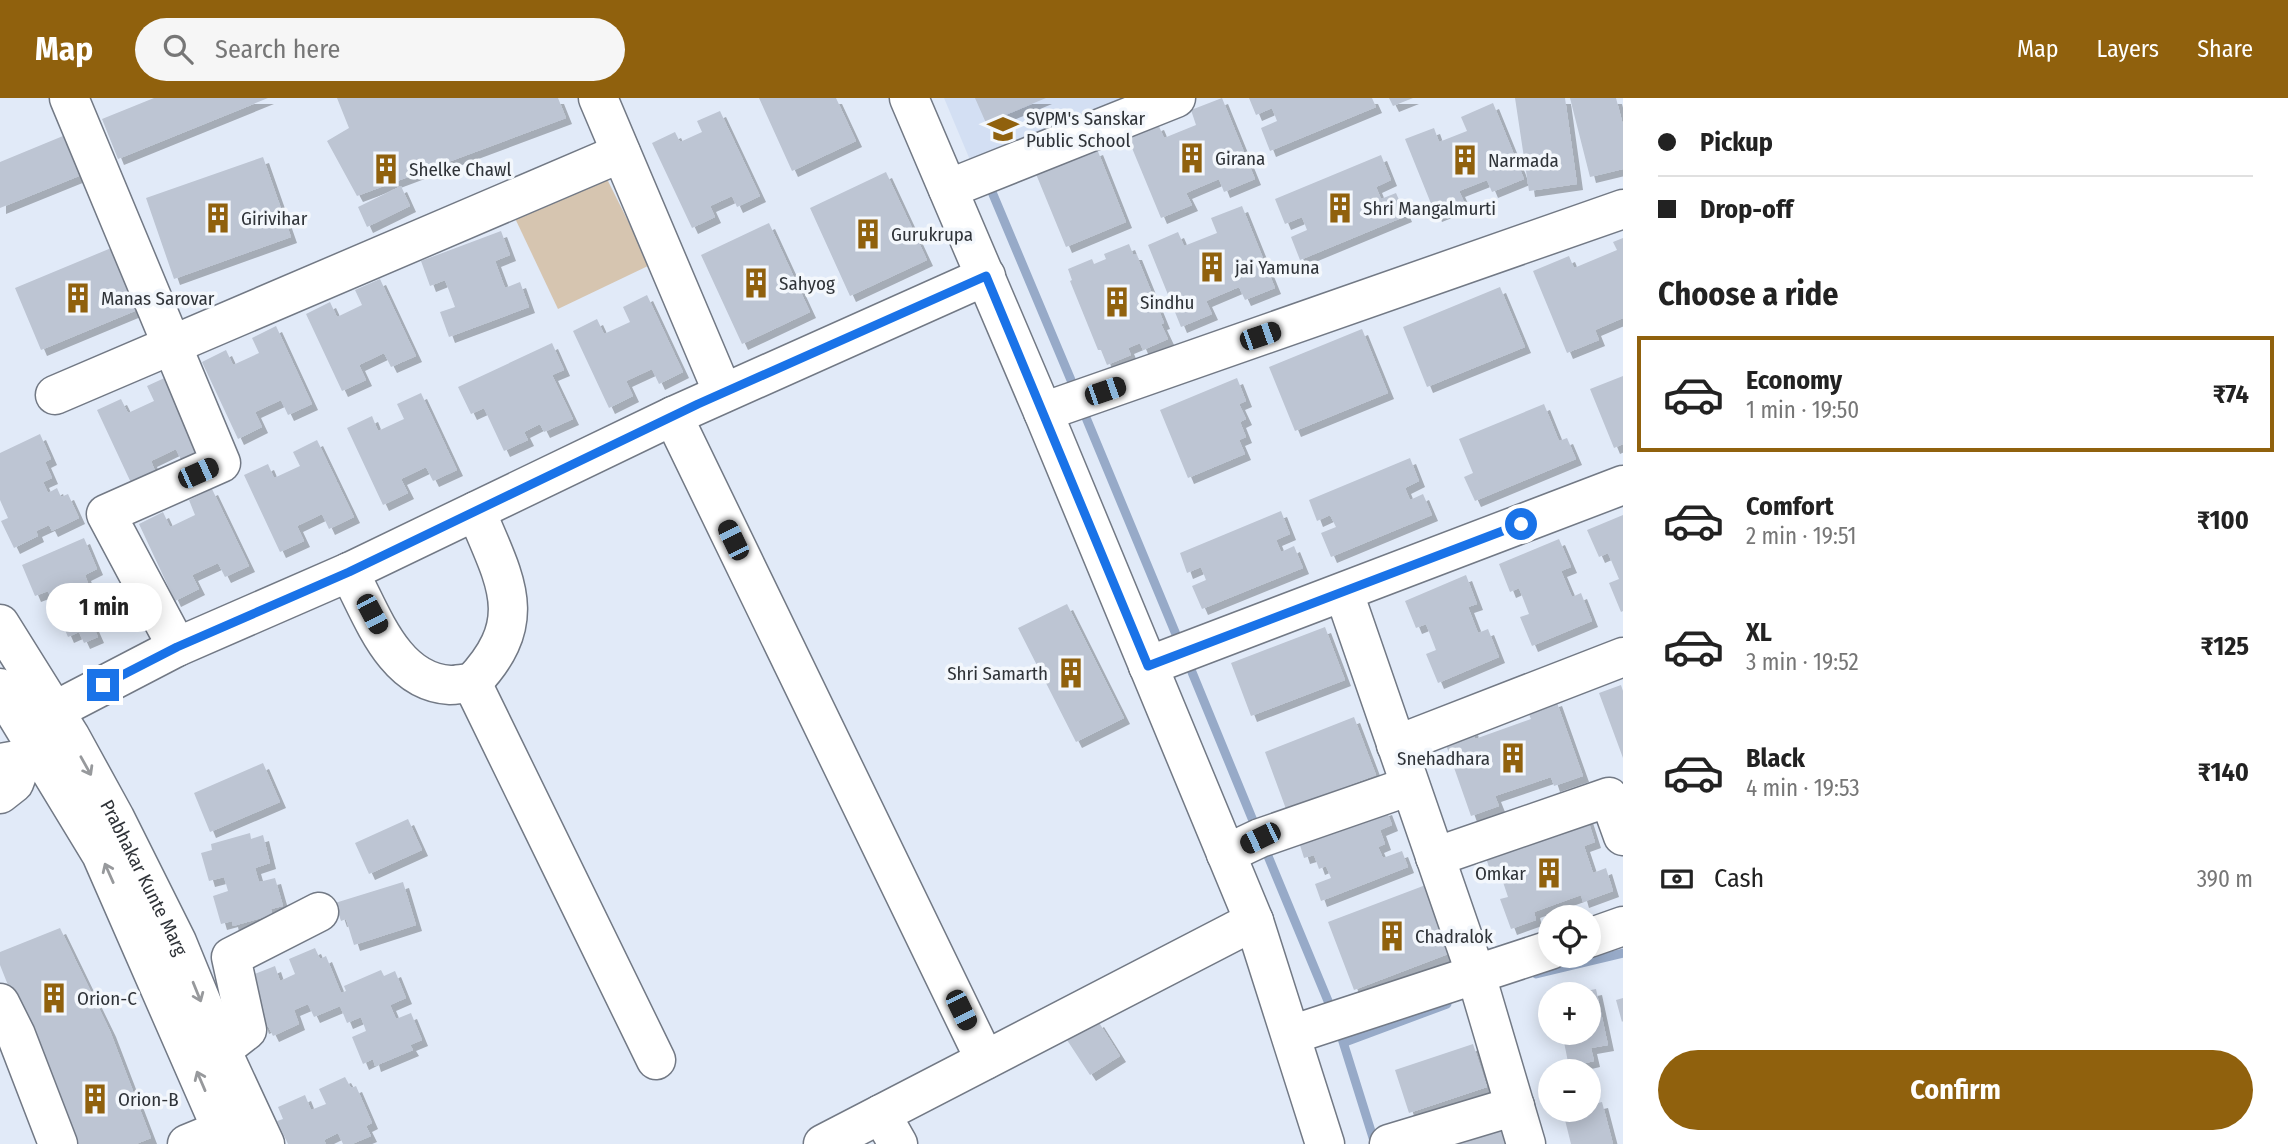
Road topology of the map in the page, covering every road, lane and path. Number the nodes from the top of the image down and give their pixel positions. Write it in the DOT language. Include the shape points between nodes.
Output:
graph roads {
  1 [pos="69,98"];
  2 [pos="598,98"];
  3 [pos="909,98"];
  4 [pos="1176,98"];
  5 [pos="621,153"];
  6 [pos="948,189"];
  7 [pos="1623,209"];
  8 [pos="986,276"];
  9 [pos="172,344"];
  10 [pos="723,393"];
  11 [pos="55,395"];
  12 [pos="1043,412"];
  13 [pos="673,416"];
  14 [pos="1623,485"];
  15 [pos="476,511"];
  16 [pos="349,572"];
  17 [pos="1344,593"];
  18 [pos="0,624"];
  19 [pos="177,647"];
  20 [pos="1623,657"];
  21 [pos="1148,666"];
  22 [pos="472,683"];
  23 [pos="1396,745"];
  24 [pos="15,746"];
  25 [pos="1410,786"];
  26 [pos="1623,836"];
  27 [pos="1226,855"];
  28 [pos="1435,857"];
  29 [pos="319,912"];
  30 [pos="1254,921"];
  31 [pos="1623,926"];
  32 [pos="1601,934"];
  33 [pos="1538,954"];
  34 [pos="1476,975"];
  35 [pos="0,1003"];
  36 [pos="1291,1035"];
  37 [pos="220,1047"];
  38 [pos="656,1060"];
  39 [pos="985,1060"];
  40 [pos="1515,1106"];
  41 [pos="890,1129"];
  42 [pos="231,1136"];
  43 [pos="58,1144"];
  44 [pos="823,1144"];
  45 [pos="1325,1144"];
  46 [pos="1389,1144"];
  47 [pos="1526,1144"];
  1 -- 9 [label="street"];
  2 -- 5 [label="street"];
  3 -- 6 [label="street"];
  4 -- 6 [label="street"];
  5 -- 9 [label="street"];
  5 -- 10 [label="street"];
  6 -- 8 [label="street"];
  7 -- 12 [label="street"];
  8 -- 10 [label="street"];
  8 -- 12 [label="street"];
  9 -- 11 [label="street"];
  9 -- 19 [label="street" via="221,463 106,514"];
  10 -- 13 [label="street"];
  12 -- 21 [label="street"];
  13 -- 15 [label="street"];
  13 -- 39 [label="street"];
  14 -- 17 [label="street"];
  15 -- 16 [label="street"];
  15 -- 22 [label="street" via="505,582 510,609 499,649"];
  16 -- 19 [label="street"];
  16 -- 22 [label="street" via="394,656 426,679 449,685"];
  17 -- 21 [label="street"];
  17 -- 23 [label="street"];
  18 -- 24 [label="street, Prabhakar Kunte Marg"];
  19 -- 24 [label="street"];
  20 -- 23 [label="street"];
  21 -- 27 [label="street"];
  22 -- 38 [label="street"];
  23 -- 25 [label="street"];
  24 -- 37 [label="street, Prabhakar Kunte Marg, one-way" via="115,818 170,929"];
  42 -- 24 [label="street, Prabhakar Kunte Marg, one-way" via="101,854"];
  25 -- 27 [label="street" via="1260,838"];
  25 -- 28 [label="street"];
  26 -- 28 [label="street" via="1609,797"];
  27 -- 30 [label="street"];
  28 -- 34 [label="street"];
  29 -- 37 [label="street" via="231,957 247,1030"];
  30 -- 36 [label="street"];
  30 -- 39 [label="street"];
  31 -- 32 [label="street"];
  33 -- 34 [label="street"];
  34 -- 36 [label="street"];
  34 -- 40 [label="street"];
  35 -- 43 [label="street"];
  36 -- 45 [label="street"];
  37 -- 42 [label="street, Prabhakar Kunte Marg"];
  39 -- 41 [label="street"];
  40 -- 46 [label="street"];
  40 -- 47 [label="street"];
  41 -- 44 [label="street"];
}
